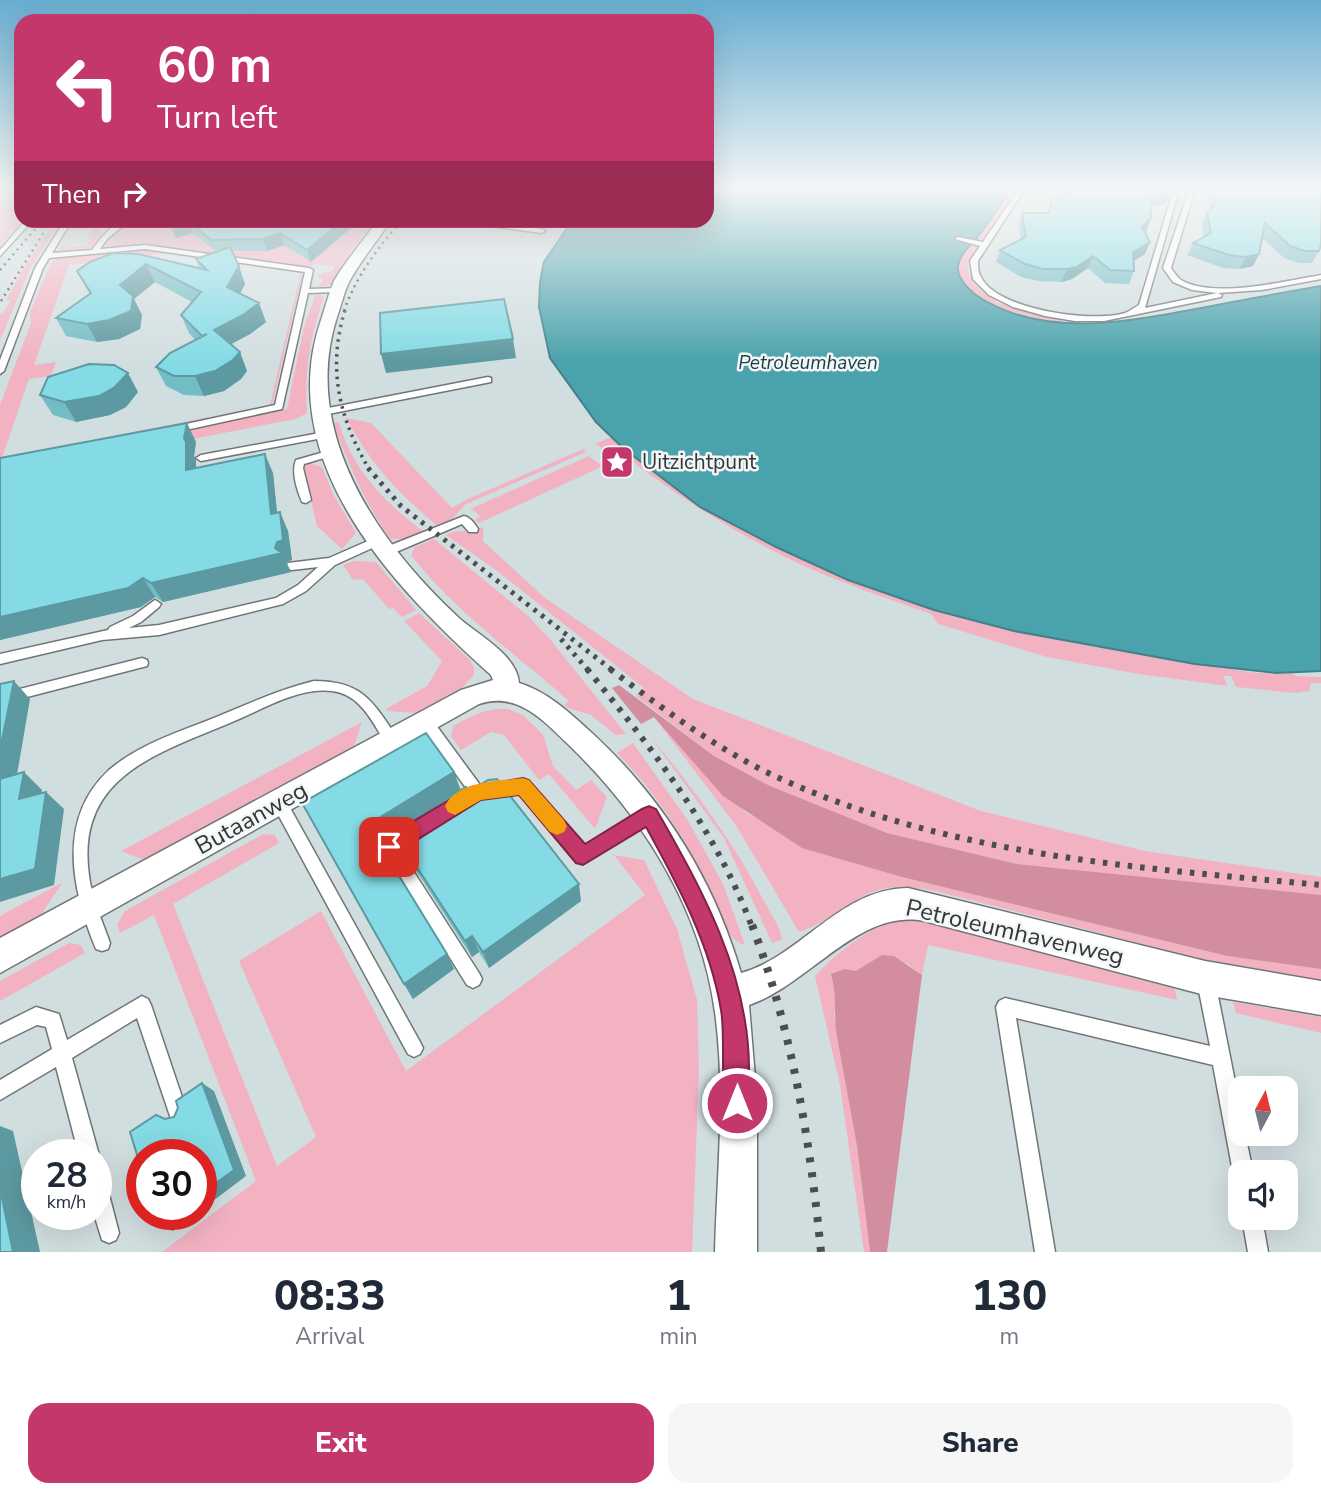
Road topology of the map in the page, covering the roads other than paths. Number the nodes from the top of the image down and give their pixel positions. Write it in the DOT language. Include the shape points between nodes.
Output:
graph roads {
  1 [pos="53,245"];
  2 [pos="99,245"];
  3 [pos="365,245"];
  4 [pos="981,245"];
  5 [pos="1160,245"];
  6 [pos="1175,245"];
  7 [pos="95,250"];
  8 [pos="46,256"];
  9 [pos="1321,277"];
  10 [pos="337,290"];
  11 [pos="305,291"];
  12 [pos="1231,292"];
  13 [pos="1133,313"];
  14 [pos="0,371"];
  15 [pos="488,380"];
  16 [pos="318,413"];
  17 [pos="163,431"];
  18 [pos="328,444"];
  19 [pos="201,458"];
  20 [pos="306,500"];
  21 [pos="473,528"];
  22 [pos="381,546"];
  23 [pos="331,562"];
  24 [pos="292,566"];
  25 [pos="155,604"];
  26 [pos="102,635"];
  27 [pos="0,659"];
  28 [pos="142,663"];
  29 [pos="505,690"];
  30 [pos="0,699"];
  31 [pos="425,721"];
  32 [pos="391,740"];
  33 [pos="279,802"];
  34 [pos="649,815"];
  35 [pos="422,826"];
  36 [pos="90,907"];
  37 [pos="102,943"];
  38 [pos="0,956"];
  39 [pos="1205,978"];
  40 [pos="473,979"];
  41 [pos="730,993"];
  42 [pos="1321,998"];
  43 [pos="0,1034"];
  44 [pos="414,1048"];
  45 [pos="63,1053"];
  46 [pos="1221,1058"];
  47 [pos="0,1091"];
  48 [pos="179,1115"];
  49 [pos="85,1139"];
  50 [pos="1241,1160"];
  51 [pos="108,1230"];
  52 [pos="1254,1230"];
  53 [pos="109,1234"];
  54 [pos="736,1252"];
  55 [pos="1045,1252"];
  56 [pos="1258,1252"];
  1 -- 8 [label="lane"];
  2 -- 7 [label="lane"];
  3 -- 10 [label="street"];
  4 -- 13 [label="lane" via="974,272 1005,301 1076,318"];
  5 -- 13 [label="lane" via="1143,306"];
  6 -- 12 [label="lane" via="1167,272 1176,280"];
  7 -- 8 [label="lane"];
  7 -- 11 [label="lane" via="155,248 304,267 310,271"];
  8 -- 14 [label="lane" via="19,314 20,323"];
  9 -- 12 [label="lane"];
  10 -- 11 [label="lane"];
  10 -- 16 [label="street" via="318,354"];
  11 -- 17 [label="lane" via="279,407"];
  12 -- 13 [label="lane"];
  15 -- 16 [label="lane"];
  16 -- 18 [label="street"];
  18 -- 19 [label="lane"];
  18 -- 20 [label="lane" via="300,462"];
  18 -- 22 [label="street" via="349,497"];
  21 -- 22 [label="lane" via="464,519"];
  22 -- 23 [label="lane"];
  22 -- 29 [label="street" via="430,605 502,669"];
  23 -- 24 [label="lane"];
  23 -- 26 [label="lane" via="279,601 159,630"];
  25 -- 26 [label="lane"];
  26 -- 27 [label="lane"];
  28 -- 30 [label="lane"];
  29 -- 31 [label="street, Butaanweg" via="481,692"];
  29 -- 34 [label="street" via="529,696 552,713 602,760"];
  31 -- 32 [label="street, Butaanweg"];
  31 -- 34 [label="lane" via="472,796 523,786 583,856"];
  32 -- 33 [label="street, Butaanweg"];
  32 -- 36 [label="lane" via="361,697 330,685 306,688 139,756 107,782 84,817 80,873"];
  33 -- 36 [label="street, Butaanweg"];
  33 -- 44 [label="lane"];
  34 -- 41 [label="street" via="698,905"];
  35 -- 40 [label="lane" via="389,847"];
  36 -- 37 [label="lane"];
  36 -- 38 [label="street, Butaanweg"];
  39 -- 41 [label="street, Petroleumhavenweg" via="903,902 868,912 769,979 749,990"];
  39 -- 42 [label="street, Petroleumhavenweg"];
  39 -- 46 [label="lane"];
  41 -- 54 [label="street" via="737,1058"];
  43 -- 45 [label="lane" via="24,1020 46,1016 52,1020"];
  45 -- 47 [label="lane"];
  45 -- 48 [label="lane" via="142,1005"];
  45 -- 49 [label="lane"];
  46 -- 50 [label="lane"];
  46 -- 55 [label="lane" via="1005,1007"];
  51 -- 53 [label="lane"];
  52 -- 56 [label="lane"];
}
